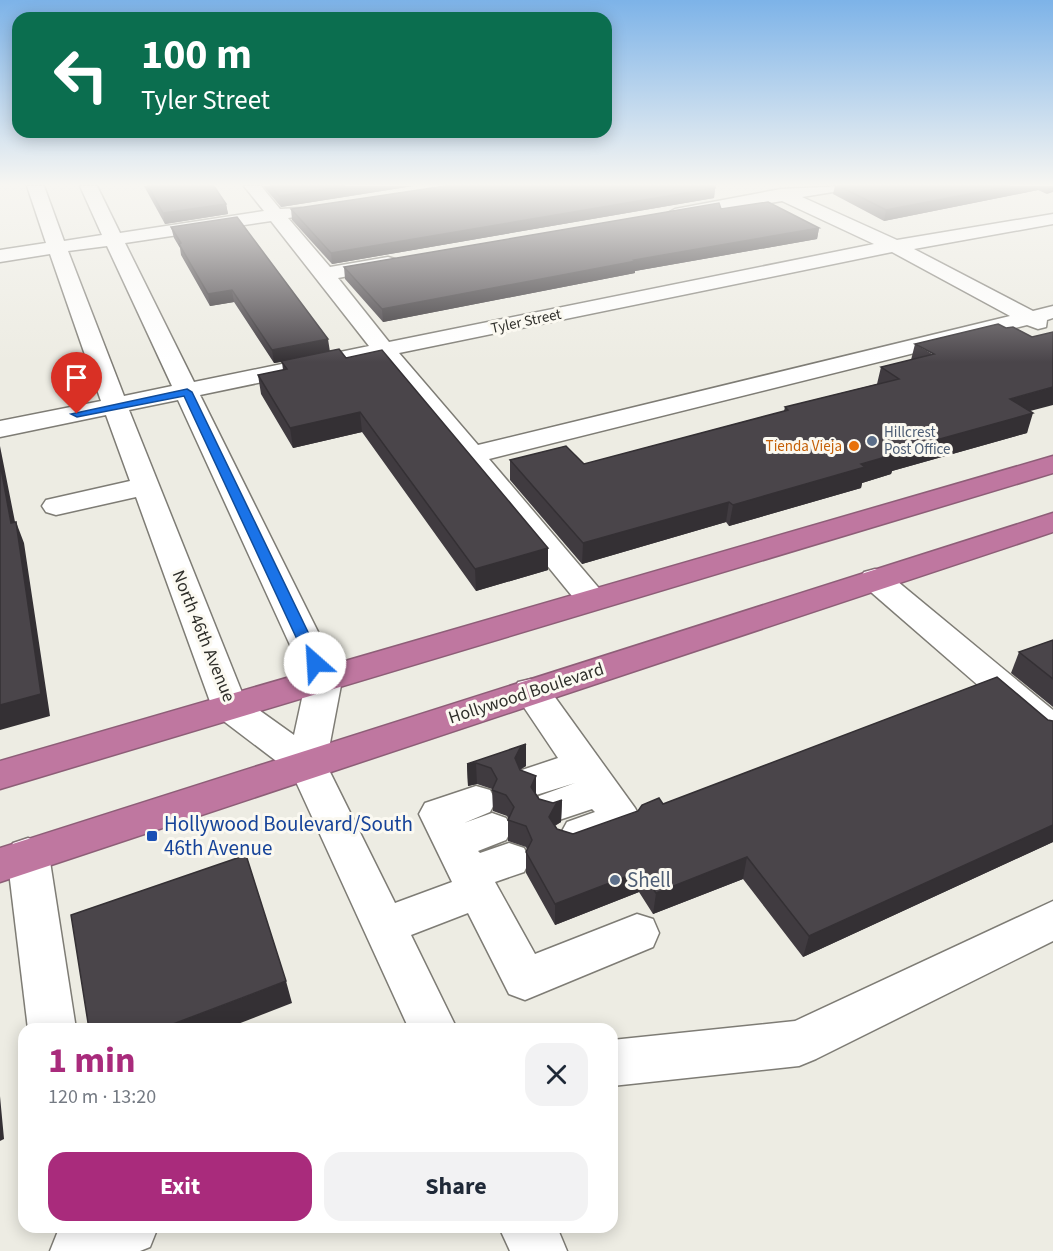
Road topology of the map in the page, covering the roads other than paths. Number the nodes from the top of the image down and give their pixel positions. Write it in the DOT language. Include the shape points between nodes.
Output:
graph roads {
  1 [pos="76,244"];
  2 [pos="116,244"];
  3 [pos="301,244"];
  4 [pos="890,244"];
  5 [pos="911,244"];
  6 [pos="58,247"];
  7 [pos="896,247"];
  8 [pos="0,256"];
  9 [pos="402,260"];
  10 [pos="325,274"];
  11 [pos="1053,312"];
  12 [pos="1030,318"];
  13 [pos="1053,330"];
  14 [pos="385,351"];
  15 [pos="187,392"];
  16 [pos="115,406"];
  17 [pos="0,429"];
  18 [pos="471,455"];
  19 [pos="1053,464"];
  20 [pos="146,486"];
  21 [pos="1053,500"];
  22 [pos="56,506"];
  23 [pos="1053,522"];
  24 [pos="1011,536"];
  25 [pos="875,579"];
  26 [pos="592,600"];
  27 [pos="324,680"];
  28 [pos="531,691"];
  29 [pos="230,706"];
  30 [pos="1053,730"];
  31 [pos="307,764"];
  32 [pos="0,775"];
  33 [pos="553,808"];
  34 [pos="14,860"];
  35 [pos="467,869"];
  36 [pos="1053,920"];
  37 [pos="384,926"];
  38 [pos="637,933"];
  39 [pos="51,1023"];
  40 [pos="430,1023"];
  41 [pos="618,1062"];
  42 [pos="110,1233"];
  43 [pos="530,1233"];
  44 [pos="79,1242"];
  45 [pos="539,1251"];
  1 -- 6 [label="street"];
  2 -- 15 [label="street"];
  3 -- 10 [label="street"];
  4 -- 7 [label="street"];
  5 -- 7 [label="street, Tyler Street"];
  6 -- 8 [label="street"];
  6 -- 16 [label="street, North 46th Avenue"];
  7 -- 12 [label="street"];
  7 -- 14 [label="street, Tyler Street"];
  9 -- 10 [label="street"];
  10 -- 14 [label="street"];
  11 -- 12 [label="street"];
  12 -- 13 [label="street"];
  12 -- 18 [label="street"];
  14 -- 15 [label="street, Tyler Street"];
  14 -- 18 [label="street"];
  15 -- 16 [label="street, Tyler Street"];
  15 -- 27 [label="street"];
  16 -- 17 [label="street, Tyler Street"];
  16 -- 20 [label="street, North 46th Avenue"];
  18 -- 26 [label="street"];
  19 -- 26 [label="highway"];
  20 -- 22 [label="street"];
  20 -- 29 [label="street, North 46th Avenue"];
  21 -- 24 [label="highway"];
  23 -- 24 [label="highway, Hollywood Boulevard"];
  24 -- 25 [label="highway, Hollywood Boulevard"];
  25 -- 28 [label="highway, Hollywood Boulevard"];
  25 -- 30 [label="street"];
  26 -- 27 [label="highway"];
  27 -- 29 [label="highway"];
  27 -- 31 [label="street"];
  28 -- 31 [label="highway, Hollywood Boulevard"];
  28 -- 33 [label="street" via="591,777"];
  29 -- 31 [label="street, North 46th Avenue"];
  29 -- 32 [label="highway"];
  31 -- 34 [label="highway, Hollywood Boulevard"];
  31 -- 37 [label="street"];
  34 -- 39 [label="street"];
  35 -- 35 [label="street" via="492,830 439,814"];
  35 -- 37 [label="street"];
  35 -- 38 [label="street" via="525,979"];
  36 -- 41 [label="street" via="799,1042"];
  37 -- 40 [label="street"];
  42 -- 44 [label="street"];
  43 -- 45 [label="street"];
}
